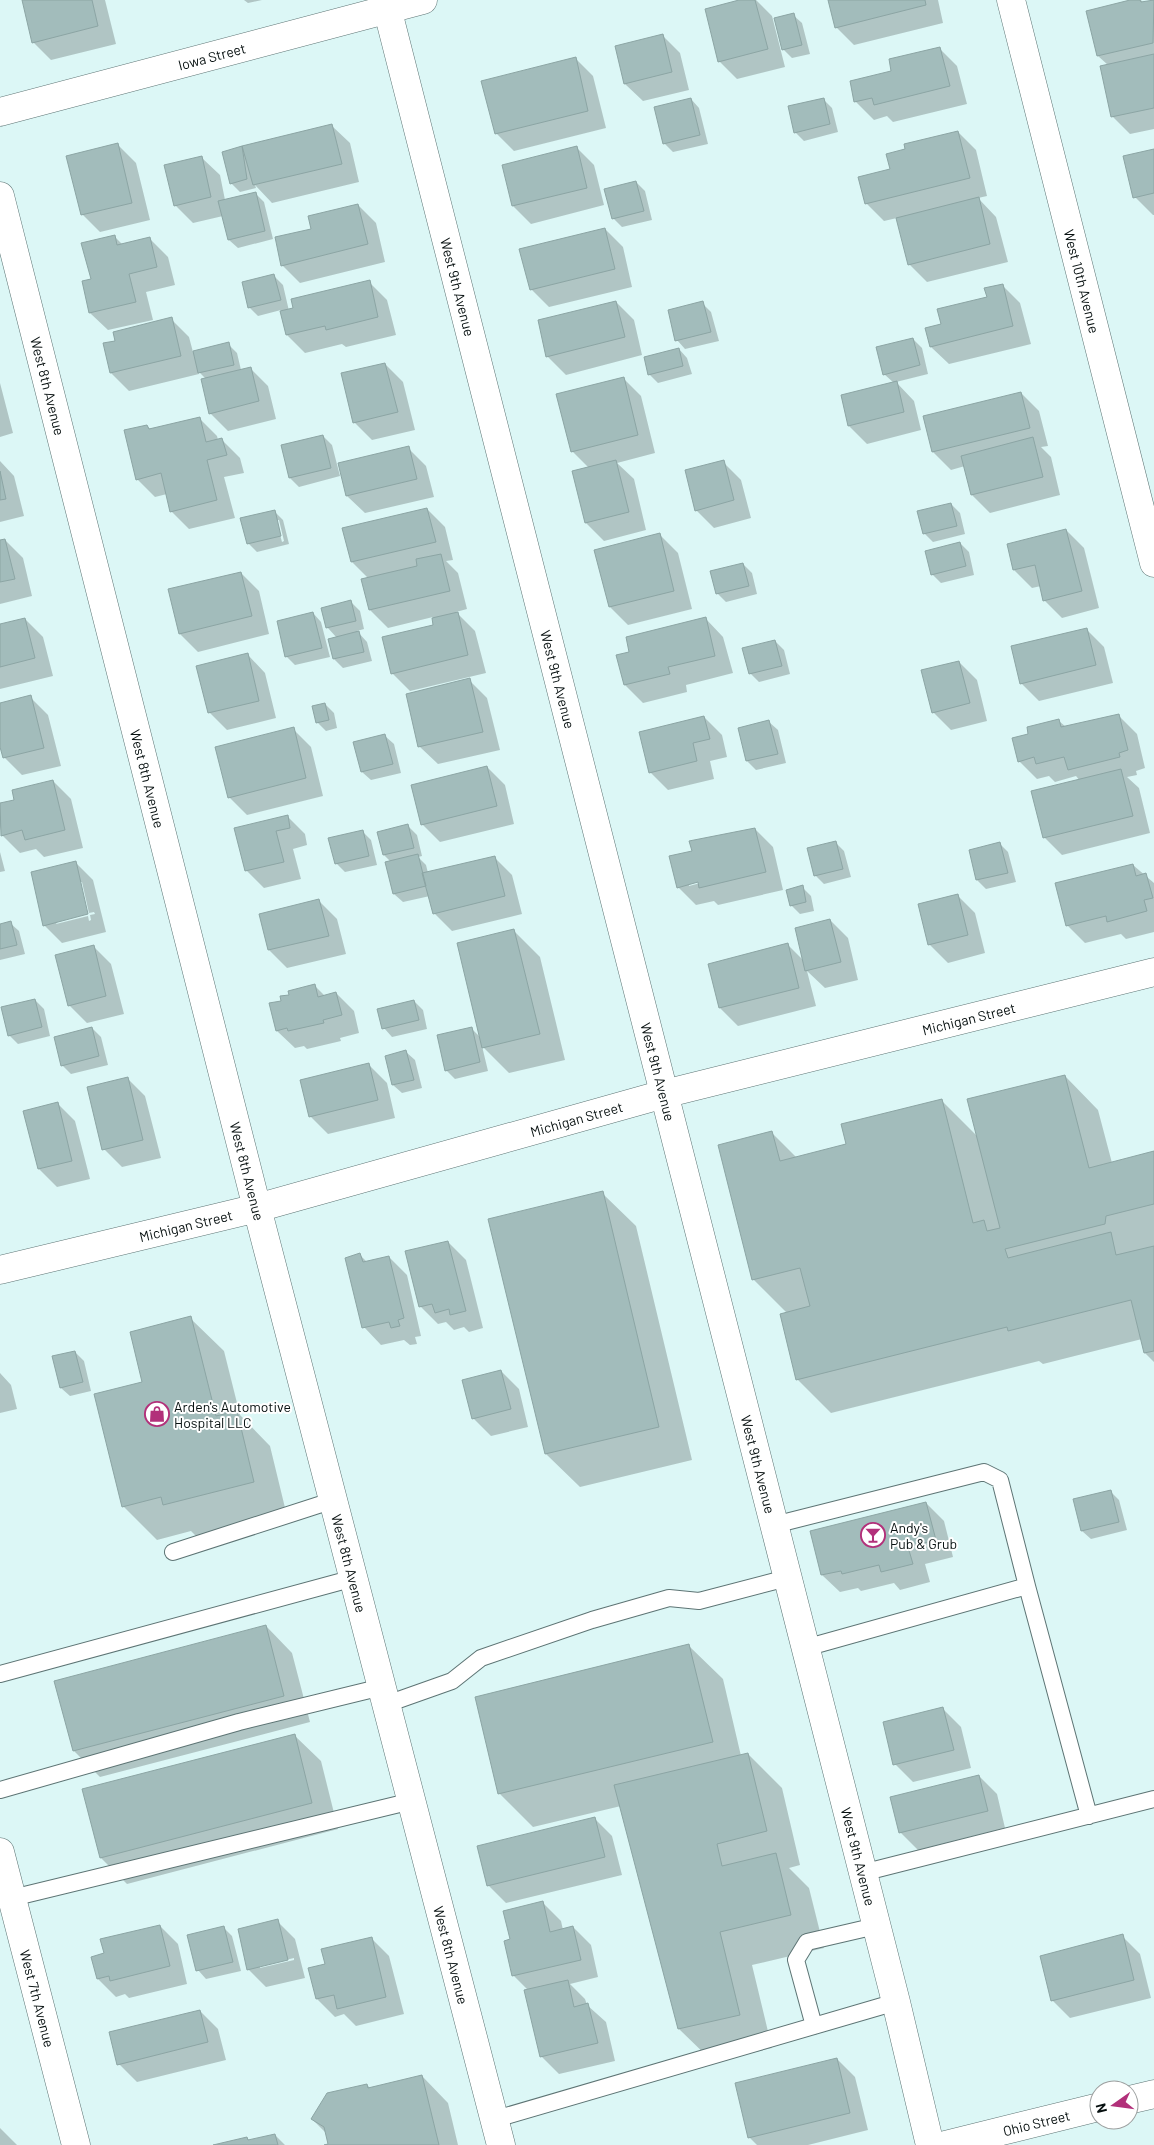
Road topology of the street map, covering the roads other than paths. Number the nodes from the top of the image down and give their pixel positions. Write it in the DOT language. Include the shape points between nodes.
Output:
graph roads {
  1 [pos="423,0"];
  2 [pos="1011,0"];
  3 [pos="386,4"];
  4 [pos="0,112"];
  5 [pos="0,196"];
  6 [pos="1154,563"];
  7 [pos="1154,972"];
  8 [pos="664,1094"];
  9 [pos="257,1208"];
  10 [pos="0,1270"];
  11 [pos="334,1500"];
  12 [pos="774,1525"];
  13 [pos="173,1552"];
  14 [pos="354,1578"];
  15 [pos="787,1578"];
  16 [pos="1027,1586"];
  17 [pos="805,1648"];
  18 [pos="0,1674"];
  19 [pos="385,1696"];
  20 [pos="0,1790"];
  21 [pos="1154,1799"];
  22 [pos="412,1801"];
  23 [pos="1089,1816"];
  24 [pos="0,1852"];
  25 [pos="862,1873"];
  26 [pos="12,1898"];
  27 [pos="876,1926"];
  28 [pos="896,2002"];
  29 [pos="814,2026"];
  30 [pos="1154,2094"];
  31 [pos="1139,2098"];
  32 [pos="1089,2109"];
  33 [pos="498,2132"];
  34 [pos="76,2145"];
  35 [pos="930,2145"];
  36 [pos="945,2145"];
  1 -- 3 [label="street, Iowa Street"];
  2 -- 6 [label="street, West 10th Avenue"];
  3 -- 4 [label="street, Iowa Street"];
  3 -- 8 [label="street, West 9th Avenue"];
  5 -- 9 [label="street, West 8th Avenue"];
  7 -- 8 [label="street, Michigan Street"];
  8 -- 9 [label="street, Michigan Street"];
  8 -- 12 [label="street, West 9th Avenue"];
  9 -- 10 [label="street, Michigan Street"];
  9 -- 11 [label="street, West 8th Avenue"];
  11 -- 13 [label="lane"];
  11 -- 14 [label="street, West 8th Avenue"];
  12 -- 15 [label="street, West 9th Avenue"];
  12 -- 16 [label="lane" via="984,1472 1000,1480"];
  14 -- 18 [label="lane"];
  14 -- 19 [label="street, West 8th Avenue"];
  15 -- 17 [label="street, West 9th Avenue"];
  15 -- 19 [label="lane" via="698,1601 669,1598 592,1620 480,1658 452,1681"];
  16 -- 17 [label="lane"];
  16 -- 23 [label="lane"];
  17 -- 25 [label="street, West 9th Avenue"];
  19 -- 20 [label="lane" via="239,1722"];
  19 -- 22 [label="street, West 8th Avenue"];
  21 -- 23 [label="lane"];
  22 -- 26 [label="lane"];
  22 -- 33 [label="street, West 8th Avenue"];
  23 -- 25 [label="lane"];
  24 -- 26 [label="street, West 7th Avenue"];
  25 -- 27 [label="street, West 9th Avenue"];
  26 -- 34 [label="street, West 7th Avenue"];
  27 -- 28 [label="street, West 9th Avenue"];
  27 -- 29 [label="lane" via="807,1942 796,1960"];
  28 -- 29 [label="lane"];
  28 -- 35 [label="street, West 9th Avenue"];
  29 -- 33 [label="lane"];
  30 -- 31 [label="street"];
  32 -- 36 [label="street, Ohio Street"];
}
